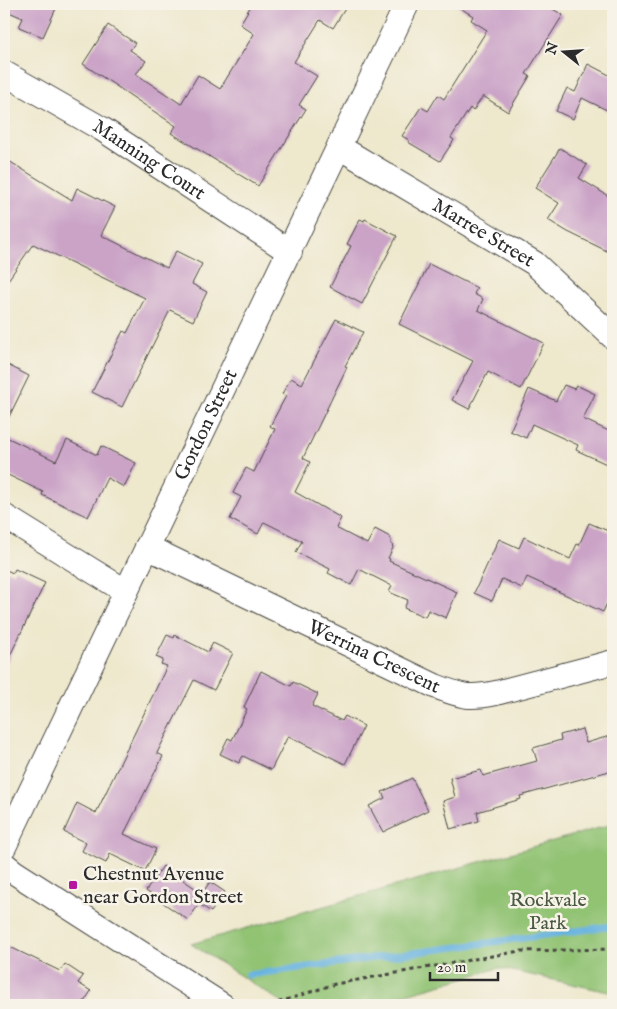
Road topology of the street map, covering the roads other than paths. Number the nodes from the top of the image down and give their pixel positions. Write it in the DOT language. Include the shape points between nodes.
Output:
graph roads {
  1 [pos="407,4"];
  2 [pos="4,73"];
  3 [pos="339,147"];
  4 [pos="290,252"];
  5 [pos="613,337"];
  6 [pos="4,516"];
  7 [pos="147,547"];
  8 [pos="125,591"];
  9 [pos="613,662"];
  10 [pos="4,847"];
  11 [pos="4,864"];
  12 [pos="222,1005"];
  1 -- 3 [label="street, Gordon Street"];
  2 -- 4 [label="street, Manning Court" via="102,129"];
  3 -- 4 [label="street, Gordon Street"];
  3 -- 5 [label="street, Marree Street" via="534,263"];
  4 -- 7 [label="street, Gordon Street"];
  6 -- 8 [label="street"];
  7 -- 8 [label="street, Gordon Street"];
  7 -- 9 [label="street, Werrina Crescent" via="435,686 462,696 496,693"];
  8 -- 10 [label="street, Gordon Street"];
  11 -- 12 [label="street"];
}
